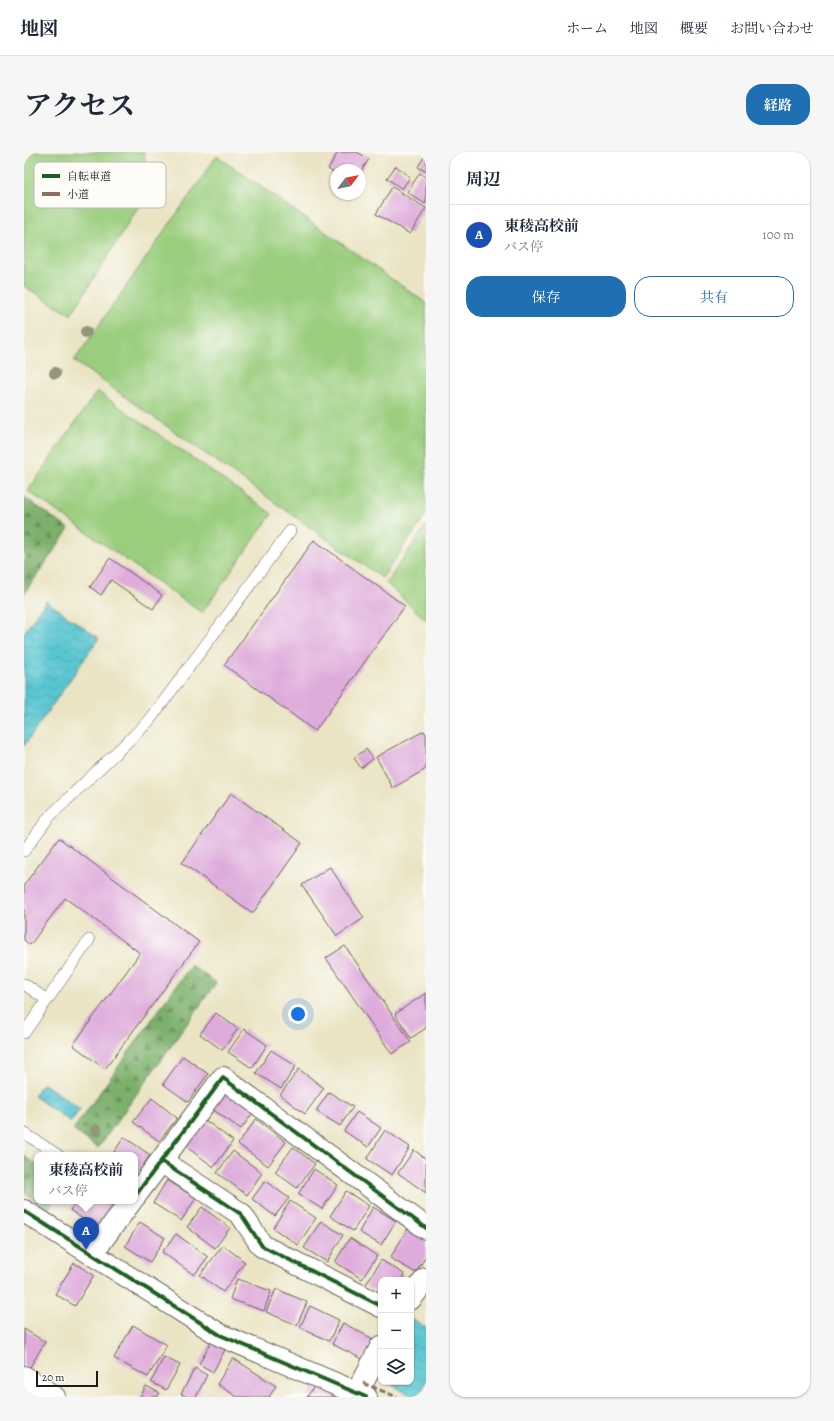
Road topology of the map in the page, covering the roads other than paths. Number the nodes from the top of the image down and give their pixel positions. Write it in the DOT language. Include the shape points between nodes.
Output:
graph roads {
  1 [pos="290,532"];
  2 [pos="24,851"];
  3 [pos="89,940"];
  4 [pos="24,984"];
  5 [pos="47,1000"];
  6 [pos="24,1033"];
  7 [pos="24,1133"];
  8 [pos="53,1152"];
  9 [pos="161,1161"];
  10 [pos="138,1192"];
  11 [pos="129,1204"];
  12 [pos="24,1211"];
  13 [pos="426,1228"];
  14 [pos="92,1254"];
  15 [pos="426,1279"];
  16 [pos="414,1294"];
  17 [pos="378,1304"];
  18 [pos="380,1349"];
  19 [pos="24,1377"];
  20 [pos="361,1395"];
  21 [pos="54,1397"];
  1 -- 2 [label="lane" via="149,721 49,817"];
  3 -- 5 [label="lane"];
  4 -- 5 [label="lane"];
  5 -- 6 [label="lane"];
  7 -- 8 [label="lane"];
  9 -- 10 [label="street"];
  9 -- 13 [label="street" via="224,1078"];
  9 -- 17 [label="street" via="241,1214 262,1246"];
  11 -- 14 [label="street"];
  12 -- 14 [label="street"];
  14 -- 20 [label="street" via="220,1335"];
  15 -- 16 [label="street"];
  18 -- 20 [label="street"];
  19 -- 21 [label="street"];
}
